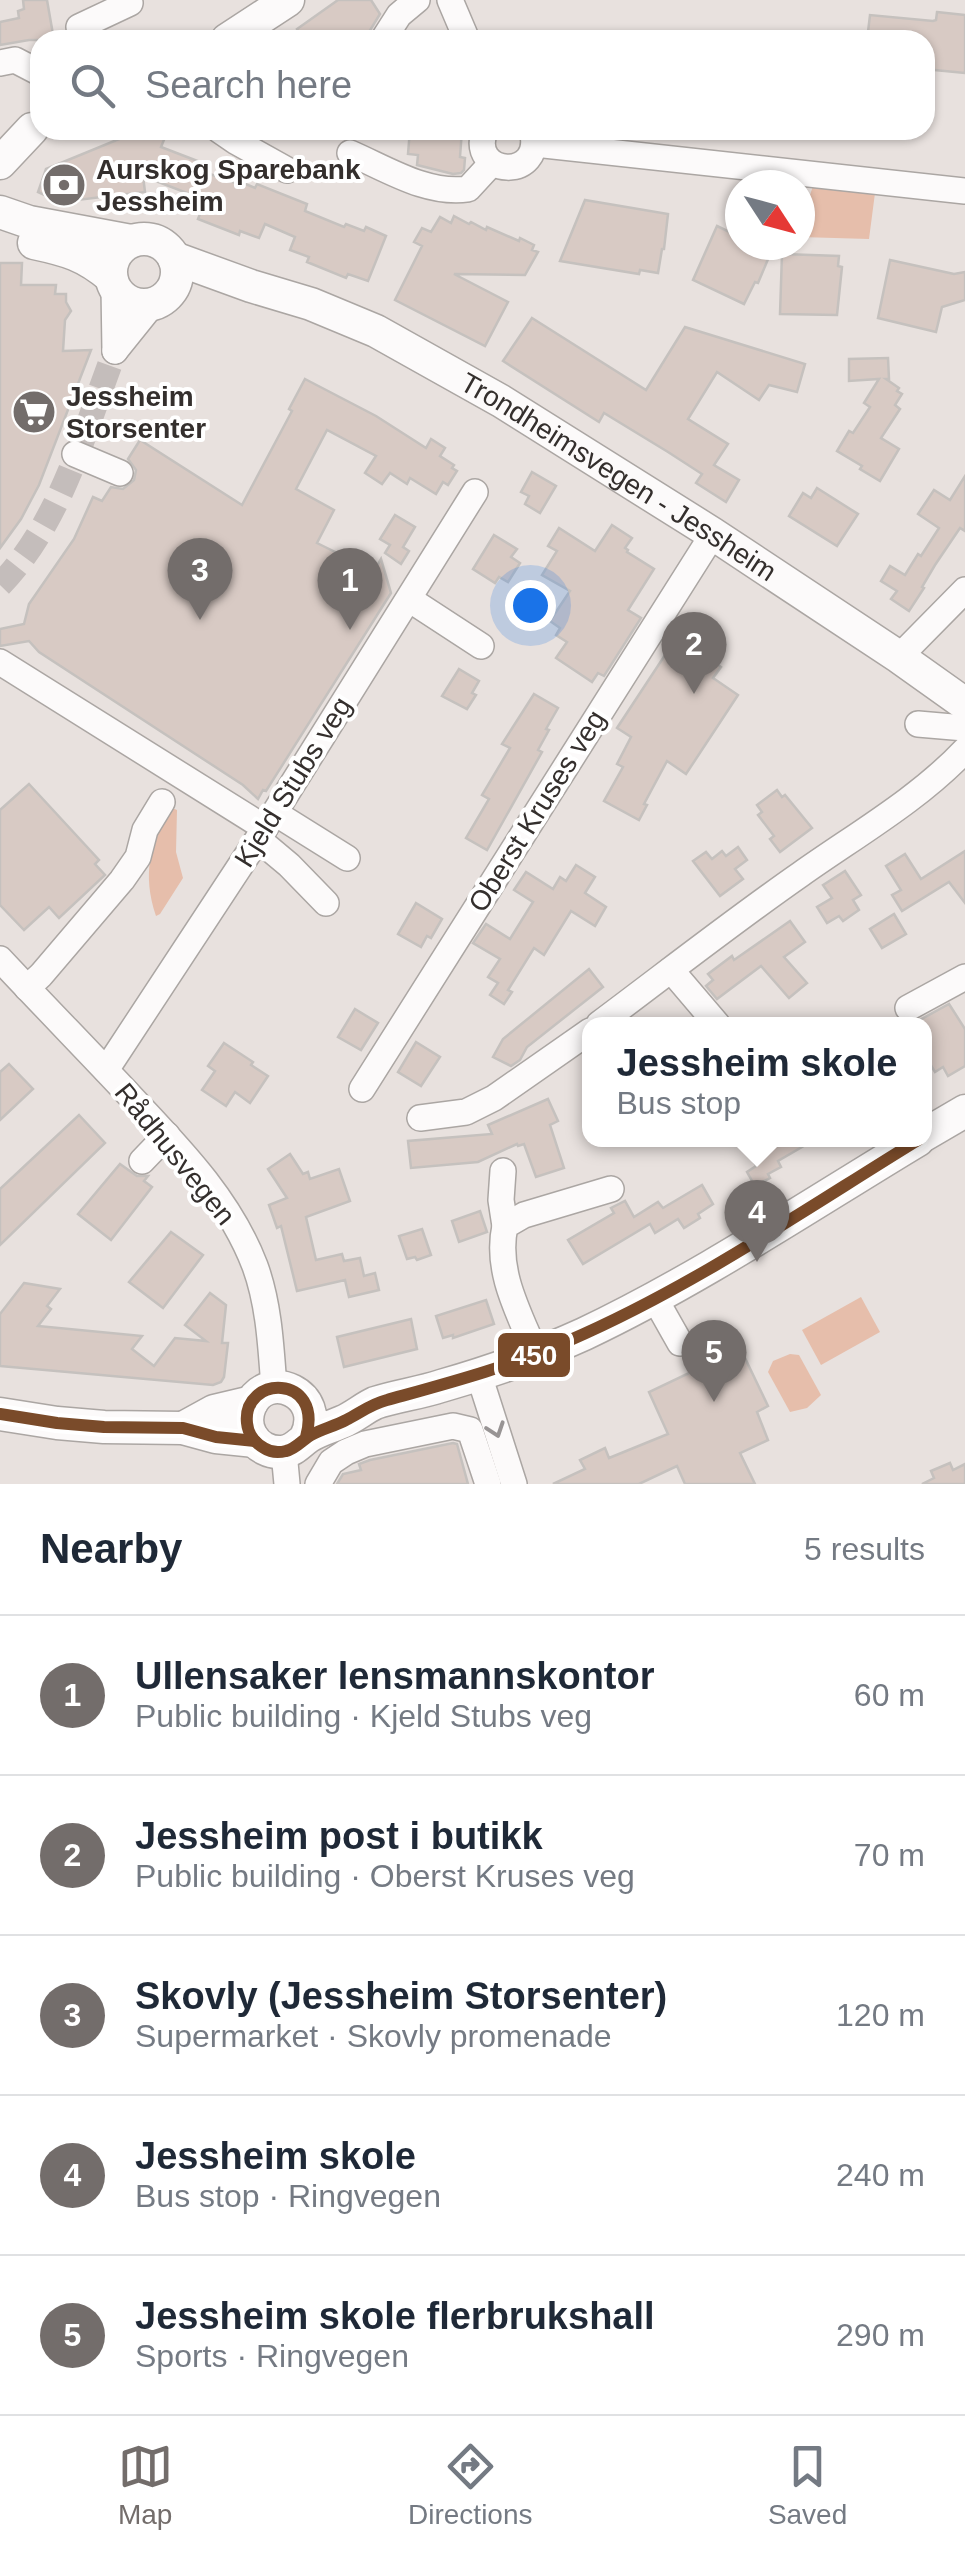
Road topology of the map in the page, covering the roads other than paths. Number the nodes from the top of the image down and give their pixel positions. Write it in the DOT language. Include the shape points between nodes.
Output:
graph roads {
  1 [pos="288,0"];
  2 [pos="417,0"];
  3 [pos="450,0"];
  4 [pos="130,3"];
  5 [pos="76,23"];
  6 [pos="242,30"];
  7 [pos="390,30"];
  8 [pos="463,30"];
  9 [pos="0,63"];
  10 [pos="30,68"];
  11 [pos="30,129"];
  12 [pos="30,133"];
  13 [pos="0,140"];
  14 [pos="232,140"];
  15 [pos="482,140"];
  16 [pos="534,140"];
  17 [pos="558,140"];
  18 [pos="350,153"];
  19 [pos="0,162"];
  20 [pos="492,163"];
  21 [pos="287,170"];
  22 [pos="965,191"];
  23 [pos="0,212"];
  24 [pos="0,236"];
  25 [pos="131,241"];
  26 [pos="174,258"];
  27 [pos="112,282"];
  28 [pos="252,286"];
  29 [pos="159,301"];
  30 [pos="75,454"];
  31 [pos="120,473"];
  32 [pos="475,492"];
  33 [pos="712,534"];
  34 [pos="965,590"];
  35 [pos="409,600"];
  36 [pos="482,646"];
  37 [pos="899,656"];
  38 [pos="0,662"];
  39 [pos="965,704"];
  40 [pos="918,724"];
  41 [pos="965,728"];
  42 [pos="965,750"];
  43 [pos="162,802"];
  44 [pos="266,827"];
  45 [pos="347,858"];
  46 [pos="326,903"];
  47 [pos="0,959"];
  48 [pos="671,970"];
  49 [pos="964,981"];
  50 [pos="27,988"];
  51 [pos="908,1008"];
  52 [pos="607,1017"];
  53 [pos="710,1017"];
  54 [pos="582,1037"];
  55 [pos="106,1070"];
  56 [pos="362,1090"];
  57 [pos="965,1111"];
  58 [pos="420,1118"];
  59 [pos="932,1131"];
  60 [pos="167,1135"];
  61 [pos="906,1147"];
  62 [pos="142,1161"];
  63 [pos="502,1171"];
  64 [pos="611,1190"];
  65 [pos="505,1226"];
  66 [pos="654,1297"];
  67 [pos="680,1343"];
  68 [pos="536,1354"];
  69 [pos="479,1375"];
  70 [pos="276,1395"];
  71 [pos="374,1404"];
  72 [pos="1,1418"];
  73 [pos="183,1428"];
  74 [pos="283,1454"];
  75 [pos="318,1484"];
  76 [pos="488,1484"];
  77 [pos="514,1484"];
  1 -- 6 [label="main road"];
  2 -- 7 [label="street"];
  3 -- 8 [label="street"];
  4 -- 5 [label="street"];
  9 -- 10 [label="street" via="15,60"];
  11 -- 13 [label="main road"];
  12 -- 19 [label="main road"];
  14 -- 21 [label="street"];
  15 -- 20 [label="street"];
  16 -- 20 [label="street" via="531,155 516,167"];
  17 -- 22 [label="street"];
  18 -- 20 [label="street" via="425,186 453,191 468,189"];
  23 -- 25 [label="main road"];
  24 -- 27 [label="main road" via="70,250"];
  25 -- 26 [label="main road" via="151,239"];
  25 -- 27 [label="main road" via="115,256"];
  26 -- 28 [label="main road, Trondheimsvegen - Jessheim"];
  26 -- 29 [label="main road" via="177,278"];
  27 -- 29 [label="main road" via="134,304"];
  27 -- 29 [label="street" via="115,351"];
  28 -- 29 [label="main road, Trondheimsvegen - Jessheim"];
  28 -- 33 [label="main road, Trondheimsvegen - Jessheim" via="376,331"];
  30 -- 31 [label="street"];
  32 -- 35 [label="street, Kjeld Stubs veg"];
  33 -- 37 [label="main road, Trondheimsvegen - Jessheim"];
  33 -- 56 [label="street, Oberst Kruses veg"];
  34 -- 37 [label="street"];
  35 -- 36 [label="street"];
  35 -- 44 [label="street, Kjeld Stubs veg"];
  37 -- 39 [label="main road, Trondheimsvegen - Jessheim"];
  38 -- 44 [label="street"];
  40 -- 41 [label="street"];
  42 -- 48 [label="street"];
  43 -- 50 [label="street" via="138,858"];
  44 -- 45 [label="street"];
  44 -- 46 [label="street" via="288,866"];
  44 -- 55 [label="street, Kjeld Stubs veg"];
  47 -- 50 [label="street, Rådhusvegen"];
  48 -- 52 [label="street"];
  48 -- 53 [label="street"];
  49 -- 51 [label="street"];
  50 -- 55 [label="street, Rådhusvegen"];
  54 -- 58 [label="street" via="494,1098 466,1112"];
  55 -- 60 [label="street, Rådhusvegen"];
  57 -- 59 [label="main road"];
  60 -- 62 [label="street"];
  60 -- 70 [label="street, Rådhusvegen" via="219,1198 254,1265"];
  61 -- 66 [label="main road"];
  63 -- 65 [label="street"];
  64 -- 65 [label="street"];
  65 -- 68 [label="street" via="505,1277"];
  66 -- 67 [label="street"];
  66 -- 68 [label="main road"];
  68 -- 69 [label="main road"];
  69 -- 71 [label="main road"];
  69 -- 77 [label="street, one-way"];
  70 -- 71 [label="main road"];
  70 -- 73 [label="main road" via="214,1411"];
  70 -- 74 [label="main road" via="307,1404 311,1420"];
  70 -- 74 [label="main road" via="246,1418 250,1434"];
  71 -- 74 [label="main road"];
  72 -- 73 [label="main road"];
  73 -- 74 [label="main road"];
  75 -- 76 [label="street" via="346,1452 453,1426 470,1430"];
}
